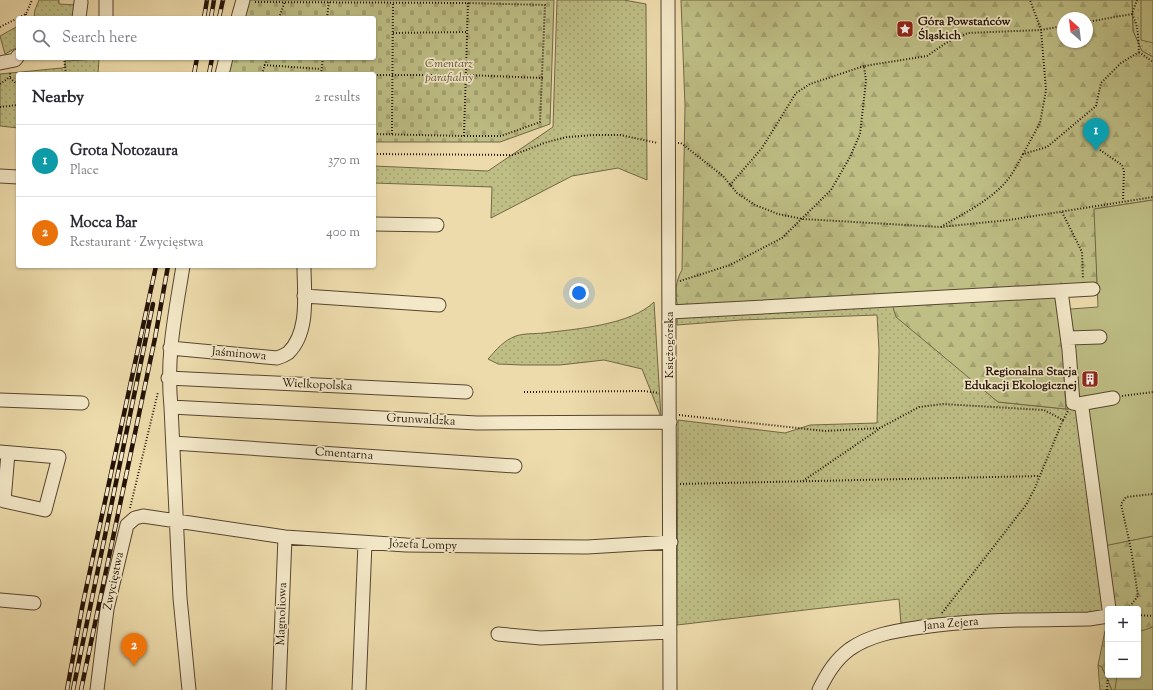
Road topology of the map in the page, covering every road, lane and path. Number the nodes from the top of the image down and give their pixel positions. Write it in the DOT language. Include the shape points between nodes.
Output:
graph roads {
  1 [pos="32,0"];
  2 [pos="106,0"];
  3 [pos="668,0"];
  4 [pos="1030,0"];
  5 [pos="1137,0"];
  6 [pos="285,1"];
  7 [pos="329,1"];
  8 [pos="81,2"];
  9 [pos="393,2"];
  10 [pos="248,3"];
  11 [pos="468,3"];
  12 [pos="26,14"];
  13 [pos="1132,14"];
  14 [pos="22,16"];
  15 [pos="79,16"];
  16 [pos="106,16"];
  17 [pos="239,16"];
  18 [pos="280,16"];
  19 [pos="327,16"];
  20 [pos="16,19"];
  21 [pos="1093,21"];
  22 [pos="0,27"];
  23 [pos="1057,27"];
  24 [pos="1041,30"];
  25 [pos="467,32"];
  26 [pos="393,33"];
  27 [pos="1139,52"];
  28 [pos="9,60"];
  29 [pos="64,60"];
  30 [pos="226,60"];
  31 [pos="266,60"];
  32 [pos="323,60"];
  33 [pos="1153,62"];
  34 [pos="264,65"];
  35 [pos="864,66"];
  36 [pos="321,70"];
  37 [pos="66,72"];
  38 [pos="222,72"];
  39 [pos="262,72"];
  40 [pos="376,75"];
  41 [pos="393,75"];
  42 [pos="466,75"];
  43 [pos="10,77"];
  44 [pos="543,78"];
  45 [pos="16,83"];
  46 [pos="0,84"];
  47 [pos="16,105"];
  48 [pos="0,107"];
  49 [pos="376,134"];
  50 [pos="392,134"];
  51 [pos="464,136"];
  52 [pos="669,145"];
  53 [pos="1100,150"];
  54 [pos="376,154"];
  55 [pos="1023,154"];
  56 [pos="0,176"];
  57 [pos="16,177"];
  58 [pos="730,185"];
  59 [pos="1153,197"];
  60 [pos="1124,201"];
  61 [pos="1062,212"];
  62 [pos="803,219"];
  63 [pos="376,224"];
  64 [pos="437,226"];
  65 [pos="940,227"];
  66 [pos="183,268"];
  67 [pos="304,268"];
  68 [pos="670,283"];
  69 [pos="1087,290"];
  70 [pos="1061,291"];
  71 [pos="304,296"];
  72 [pos="439,305"];
  73 [pos="670,312"];
  74 [pos="1100,337"];
  75 [pos="1068,338"];
  76 [pos="170,348"];
  77 [pos="164,382"];
  78 [pos="466,392"];
  79 [pos="524,392"];
  80 [pos="1153,392"];
  81 [pos="670,394"];
  82 [pos="1113,398"];
  83 [pos="0,400"];
  84 [pos="82,403"];
  85 [pos="1078,405"];
  86 [pos="171,407"];
  87 [pos="670,418"];
  88 [pos="1063,420"];
  89 [pos="880,428"];
  90 [pos="173,443"];
  91 [pos="4,453"];
  92 [pos="515,466"];
  93 [pos="1039,476"];
  94 [pos="803,481"];
  95 [pos="670,484"];
  96 [pos="1153,494"];
  97 [pos="128,513"];
  98 [pos="177,520"];
  99 [pos="285,537"];
  100 [pos="671,542"];
  101 [pos="365,543"];
  102 [pos="0,600"];
  103 [pos="34,603"];
  104 [pos="1109,606"];
  105 [pos="1130,606"];
  106 [pos="1141,615"];
  107 [pos="1105,616"];
  108 [pos="1153,616"];
  109 [pos="932,625"];
  110 [pos="670,632"];
  111 [pos="498,634"];
  112 [pos="1108,678"];
  113 [pos="97,690"];
  114 [pos="189,690"];
  115 [pos="279,690"];
  116 [pos="359,690"];
  117 [pos="670,690"];
  118 [pos="819,690"];
  119 [pos="1107,690"];
  1 -- 12 [label="path"];
  2 -- 16 [label="street"];
  3 -- 52 [label="street, Księżogórska"];
  4 -- 24 [label="path"];
  5 -- 13 [label="path"];
  6 -- 7 [label="path"];
  6 -- 10 [label="path" via="255,0"];
  6 -- 18 [label="path"];
  7 -- 9 [label="path"];
  7 -- 19 [label="path"];
  8 -- 15 [label="street"];
  9 -- 11 [label="path"];
  9 -- 26 [label="path"];
  10 -- 17 [label="street"];
  11 -- 25 [label="path"];
  11 -- 44 [label="path" via="545,5"];
  12 -- 14 [label="path"];
  13 -- 21 [label="path"];
  13 -- 27 [label="path" via="1139,36"];
  20 -- 22 [label="path"];
  23 -- 24 [label="path"];
  24 -- 35 [label="path" via="968,33 946,43 927,56"];
  24 -- 55 [label="path" via="1046,90 1040,123"];
  25 -- 26 [label="path"];
  25 -- 42 [label="path"];
  26 -- 41 [label="path"];
  27 -- 33 [label="path"];
  27 -- 55 [label="path" via="1121,63 1101,83 1096,106 1047,147"];
  28 -- 43 [label="path"];
  29 -- 37 [label="path"];
  30 -- 38 [label="street"];
  31 -- 34 [label="path"];
  32 -- 36 [label="path"];
  34 -- 36 [label="path"];
  34 -- 39 [label="path"];
  35 -- 58 [label="path" via="810,84 796,93 762,148"];
  35 -- 62 [label="path" via="866,81 860,134 831,190"];
  40 -- 41 [label="path"];
  41 -- 42 [label="path"];
  41 -- 50 [label="path"];
  42 -- 44 [label="path"];
  42 -- 51 [label="path"];
  43 -- 45 [label="path"];
  43 -- 46 [label="path"];
  44 -- 51 [label="path" via="540,122 501,136"];
  47 -- 48 [label="path"];
  49 -- 50 [label="path"];
  50 -- 51 [label="path"];
  52 -- 54 [label="path" via="620,135 595,134 547,142 513,155"];
  52 -- 58 [label="path" via="681,143"];
  52 -- 68 [label="street, Księżogórska"];
  53 -- 60 [label="path" via="1122,166"];
  55 -- 65 [label="path" via="1008,179 995,192"];
  56 -- 57 [label="street"];
  58 -- 62 [label="path" via="755,205 778,214"];
  59 -- 60 [label="path"];
  60 -- 61 [label="path"];
  61 -- 65 [label="path"];
  61 -- 69 [label="path" via="1082,252"];
  62 -- 65 [label="path"];
  62 -- 68 [label="path" via="782,238 756,253 730,265"];
  63 -- 64 [label="street"];
  66 -- 76 [label="street"];
  67 -- 71 [label="street, Jaśminowa"];
  68 -- 73 [label="street, Księżogórska"];
  69 -- 70 [label="street"];
  70 -- 73 [label="street"];
  70 -- 75 [label="street"];
  71 -- 72 [label="street"];
  71 -- 76 [label="street, Jaśminowa" via="304,314 299,336 288,353 277,358"];
  73 -- 81 [label="street, Księżogórska"];
  74 -- 75 [label="street"];
  75 -- 85 [label="street"];
  76 -- 77 [label="street"];
  77 -- 78 [label="street, Wielkopolska"];
  77 -- 86 [label="street"];
  77 -- 97 [label="path"];
  79 -- 81 [label="path" via="644,391"];
  80 -- 82 [label="path"];
  81 -- 87 [label="street, Księżogórska"];
  82 -- 85 [label="street"];
  83 -- 84 [label="street"];
  85 -- 88 [label="path"];
  85 -- 104 [label="street"];
  86 -- 87 [label="street, Grunwaldzka" via="478,423"];
  86 -- 90 [label="street"];
  87 -- 89 [label="path" via="825,431"];
  87 -- 95 [label="street, Księżogórska"];
  88 -- 89 [label="path" via="1044,410 944,404 919,407"];
  88 -- 93 [label="path"];
  89 -- 94 [label="path"];
  90 -- 92 [label="street, Cmentarna"];
  90 -- 98 [label="street"];
  91 -- 91 [label="street" via="59,458 45,510 4,501"];
  93 -- 94 [label="path"];
  93 -- 109 [label="path" via="1026,504"];
  94 -- 95 [label="path"];
  95 -- 100 [label="street, Księżogórska"];
  96 -- 105 [label="path" via="1126,497 1121,504 1138,596"];
  98 -- 99 [label="street, Józefa Lompy"];
  98 -- 113 [label="street, Zwycięstwa" via="143,516 135,518 127,525 108,609"];
  98 -- 114 [label="street" via="180,598"];
  99 -- 101 [label="street, Józefa Lompy"];
  99 -- 115 [label="street, Magnoliowa"];
  100 -- 101 [label="street, Józefa Lompy" via="587,547 468,547"];
  100 -- 110 [label="street, Księżogórska"];
  101 -- 116 [label="street"];
  102 -- 103 [label="street"];
  106 -- 108 [label="path"];
  107 -- 109 [label="street, Jana Zejera"];
  109 -- 118 [label="street, Jana Zejera" via="870,637 842,656 828,672"];
  110 -- 111 [label="street" via="541,638"];
  110 -- 117 [label="street, Księżogórska"];
  112 -- 119 [label="path"];
}
